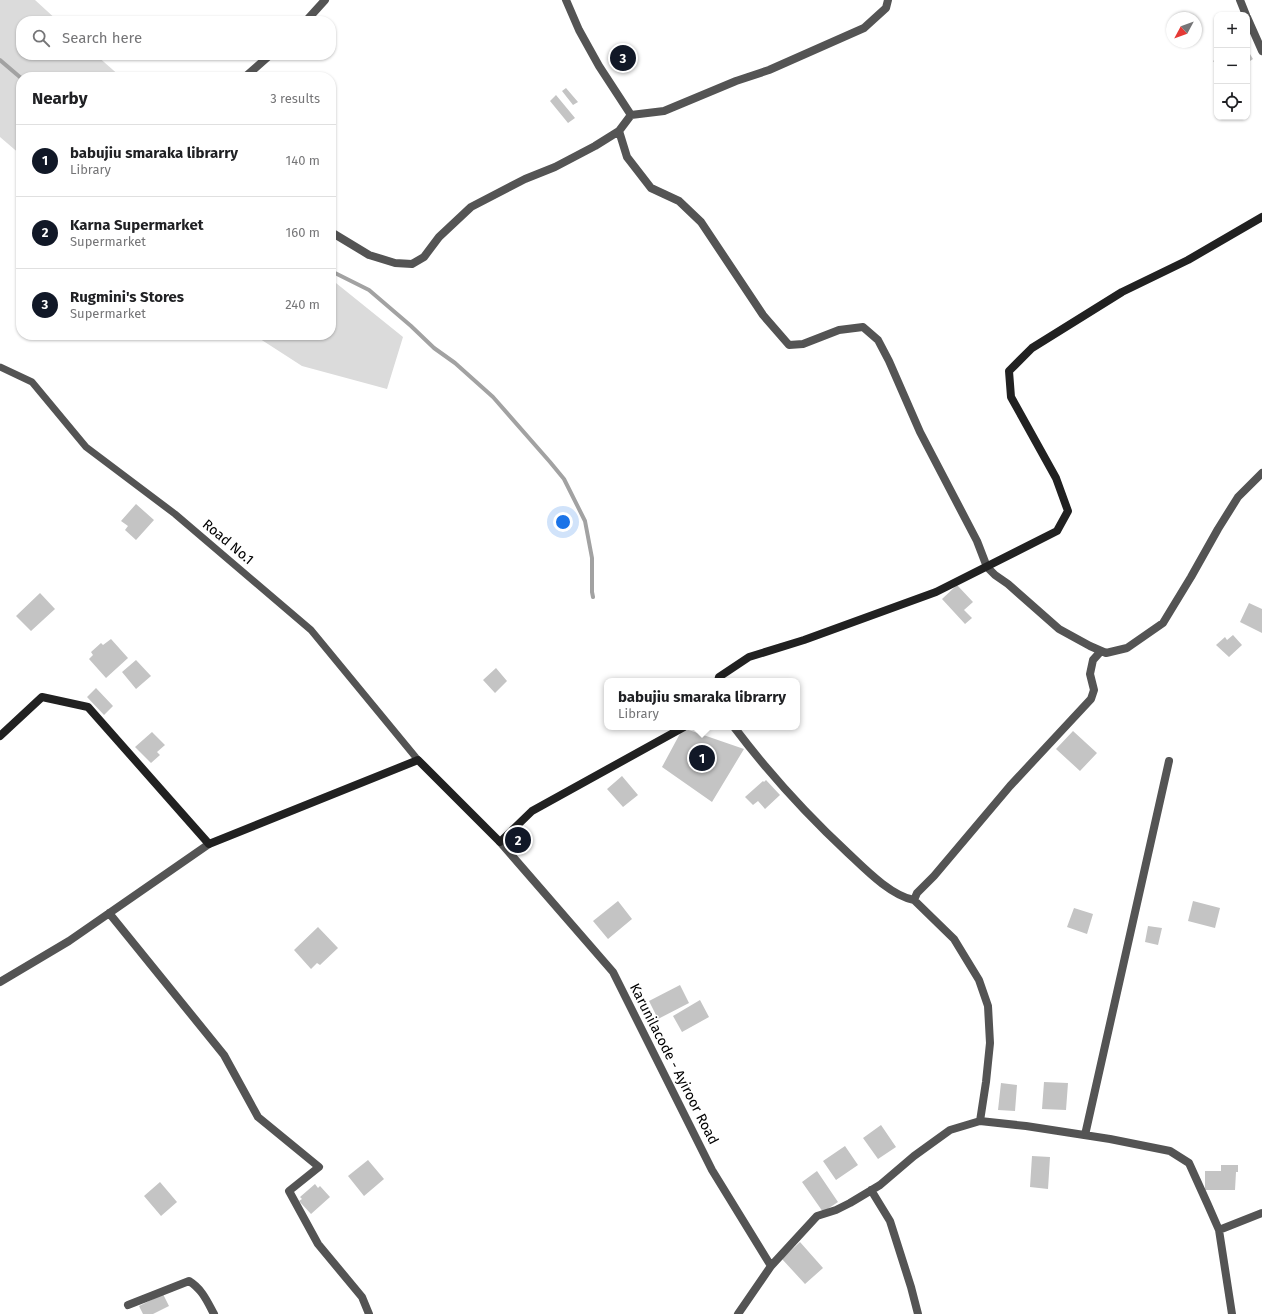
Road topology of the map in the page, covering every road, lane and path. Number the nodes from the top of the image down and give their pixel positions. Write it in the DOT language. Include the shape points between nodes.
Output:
graph roads {
  1 [pos="325,0"];
  2 [pos="566,0"];
  3 [pos="888,0"];
  4 [pos="1240,0"];
  5 [pos="1244,12"];
  6 [pos="311,16"];
  7 [pos="1250,25"];
  8 [pos="1262,52"];
  9 [pos="264,60"];
  10 [pos="251,72"];
  11 [pos="631,114"];
  12 [pos="619,131"];
  13 [pos="1262,217"];
  14 [pos="336,235"];
  15 [pos="0,367"];
  16 [pos="1262,473"];
  17 [pos="987,567"];
  18 [pos="1101,651"];
  19 [pos="719,678"];
  20 [pos="679,730"];
  21 [pos="736,730"];
  22 [pos="0,736"];
  23 [pos="418,760"];
  24 [pos="1169,762"];
  25 [pos="500,842"];
  26 [pos="209,844"];
  27 [pos="914,900"];
  28 [pos="109,913"];
  29 [pos="0,982"];
  30 [pos="980,1121"];
  31 [pos="1085,1135"];
  32 [pos="871,1190"];
  33 [pos="1262,1213"];
  34 [pos="1219,1230"];
  35 [pos="771,1266"];
  36 [pos="128,1304"];
  37 [pos="214,1314"];
  38 [pos="370,1314"];
  39 [pos="738,1314"];
  40 [pos="918,1314"];
  41 [pos="1232,1314"];
  1 -- 6 [label="street"];
  2 -- 11 [label="street" via="599,66"];
  3 -- 11 [label="street" via="886,8 864,28 769,70 664,111"];
  4 -- 5 [label="street"];
  7 -- 8 [label="street"];
  9 -- 10 [label="street"];
  11 -- 12 [label="street"];
  12 -- 14 [label="street" via="555,167 470,207 439,237 424,257 412,264 395,263 368,255"];
  12 -- 17 [label="street" via="627,158 651,188 679,201 701,222 763,315 789,345 803,344 838,330 856,328 863,328 878,340 920,432 977,541"];
  13 -- 17 [label="main road" via="1188,260 1122,292 1032,348 1009,371 1011,397 1056,478 1068,511 1057,531"];
  15 -- 23 [label="lane, Road No.1" via="32,382 86,447 175,514 311,630"];
  16 -- 18 [label="street" via="1238,496 1163,623 1127,648 1106,653"];
  17 -- 18 [label="street" via="1059,629"];
  17 -- 19 [label="main road" via="936,592 804,640 749,657"];
  18 -- 27 [label="street" via="1093,660 1091,667 1094,690 1091,699 1010,786 917,893"];
  20 -- 25 [label="main road" via="532,811"];
  21 -- 27 [label="street" via="764,766 839,846 893,891"];
  22 -- 26 [label="main road" via="42,697 88,707"];
  23 -- 25 [label="main road"];
  23 -- 26 [label="main road"];
  24 -- 31 [label="street"];
  25 -- 35 [label="street, Karunilacode - Ayiroor Road" via="613,972 712,1170"];
  26 -- 28 [label="street"];
  27 -- 30 [label="street" via="954,939 979,980 988,1006 990,1043"];
  28 -- 29 [label="street" via="69,941"];
  28 -- 38 [label="street" via="224,1055 258,1117 319,1167 289,1191 318,1244 362,1297"];
  30 -- 31 [label="street"];
  30 -- 32 [label="street" via="950,1130"];
  31 -- 34 [label="street" via="1170,1151 1189,1163"];
  32 -- 35 [label="street" via="836,1210 817,1216"];
  32 -- 40 [label="street" via="890,1221"];
  33 -- 34 [label="street"];
  34 -- 41 [label="street"];
  35 -- 39 [label="street"];
  36 -- 37 [label="street" via="189,1282 204,1296"];
}
